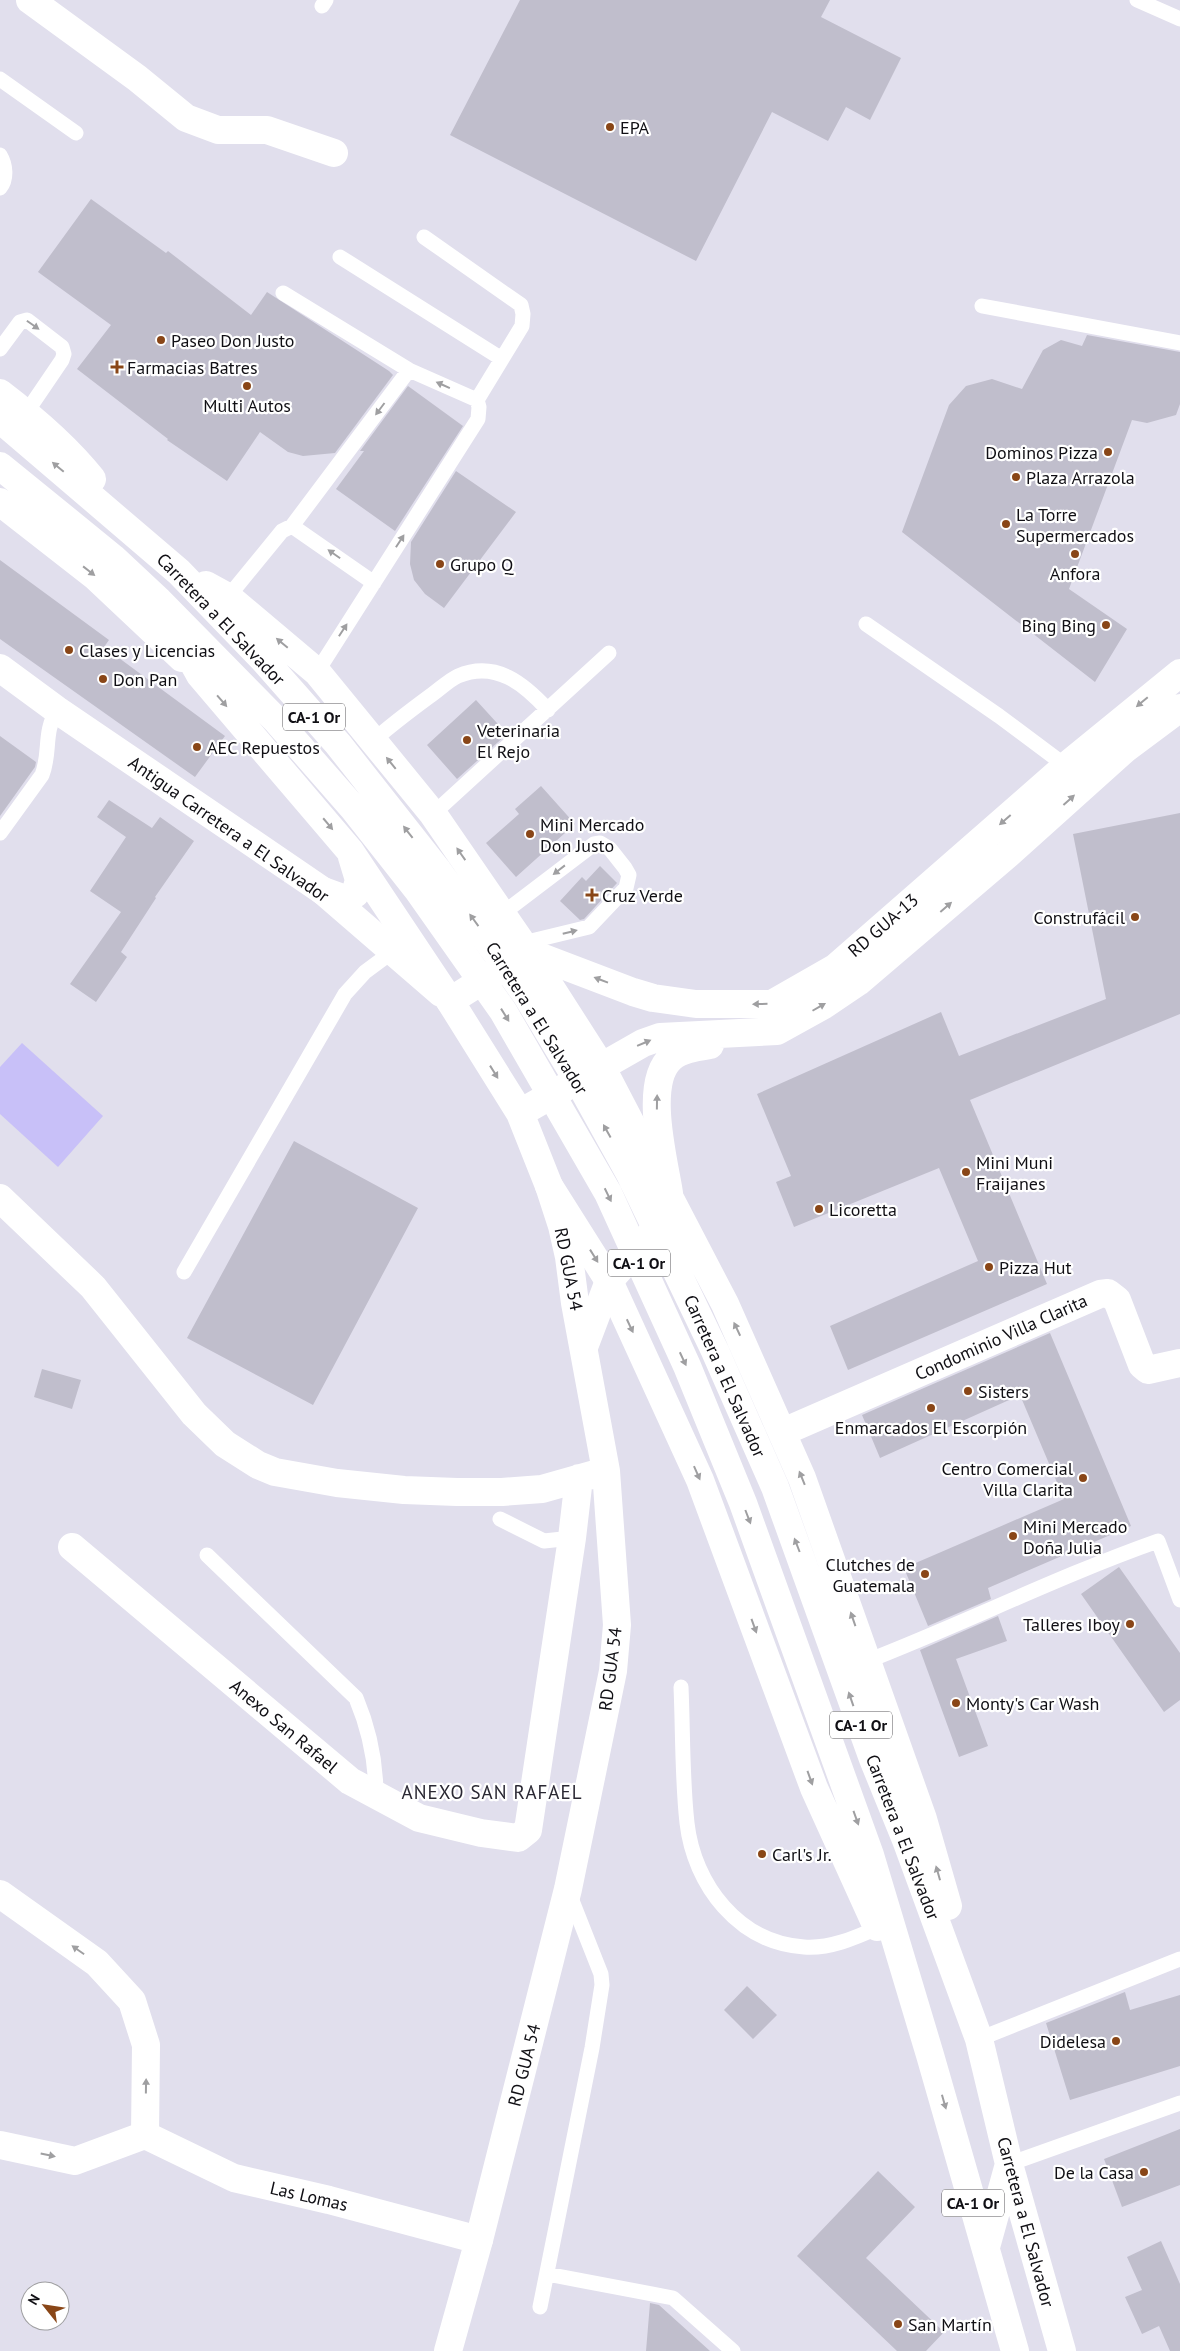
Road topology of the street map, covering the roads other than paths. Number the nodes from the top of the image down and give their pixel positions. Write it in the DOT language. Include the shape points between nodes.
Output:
graph roads {
  1 [pos="30,0"];
  2 [pos="1137,0"];
  3 [pos="1180,19"];
  4 [pos="0,78"];
  5 [pos="76,133"];
  6 [pos="334,153"];
  7 [pos="0,155"];
  8 [pos="0,188"];
  9 [pos="424,238"];
  10 [pos="340,257"];
  11 [pos="283,293"];
  12 [pos="982,306"];
  13 [pos="1180,342"];
  14 [pos="0,349"];
  15 [pos="502,359"];
  16 [pos="409,370"];
  17 [pos="0,393"];
  18 [pos="477,400"];
  19 [pos="13,416"];
  20 [pos="74,456"];
  21 [pos="0,466"];
  22 [pos="0,502"];
  23 [pos="23,520"];
  24 [pos="292,526"];
  25 [pos="135,533"];
  26 [pos="114,558"];
  27 [pos="179,572"];
  28 [pos="374,583"];
  29 [pos="228,597"];
  30 [pos="159,601"];
  31 [pos="866,624"];
  32 [pos="610,653"];
  33 [pos="0,668"];
  34 [pos="317,672"];
  35 [pos="1180,672"];
  36 [pos="200,675"];
  37 [pos="1180,708"];
  38 [pos="58,710"];
  39 [pos="548,710"];
  40 [pos="373,741"];
  41 [pos="1066,766"];
  42 [pos="433,814"];
  43 [pos="0,833"];
  44 [pos="350,851"];
  45 [pos="323,891"];
  46 [pos="502,914"];
  47 [pos="525,948"];
  48 [pos="392,952"];
  49 [pos="450,1001"];
  50 [pos="777,1031"];
  51 [pos="595,1070"];
  52 [pos="527,1109"];
  53 [pos="549,1186"];
  54 [pos="0,1198"];
  55 [pos="669,1210"];
  56 [pos="184,1272"];
  57 [pos="612,1278"];
  58 [pos="584,1347"];
  59 [pos="1180,1364"];
  60 [pos="783,1432"];
  61 [pos="606,1471"];
  62 [pos="579,1478"];
  63 [pos="500,1520"];
  64 [pos="572,1538"];
  65 [pos="72,1546"];
  66 [pos="207,1555"];
  67 [pos="1180,1600"];
  68 [pos="867,1661"];
  69 [pos="681,1687"];
  70 [pos="376,1795"];
  71 [pos="568,1889"];
  72 [pos="0,1894"];
  73 [pos="877,1928"];
  74 [pos="1180,1959"];
  75 [pos="979,2039"];
  76 [pos="930,2055"];
  77 [pos="1180,2103"];
  78 [pos="145,2135"];
  79 [pos="0,2145"];
  80 [pos="1009,2164"];
  81 [pos="479,2240"];
  82 [pos="986,2247"];
  83 [pos="546,2274"];
  84 [pos="540,2307"];
  85 [pos="448,2351"];
  86 [pos="733,2351"];
  87 [pos="1015,2351"];
  88 [pos="1027,2351"];
  89 [pos="1062,2351"];
  1 -- 6 [label="main road" via="186,118 218,130 267,130"];
  2 -- 3 [label="lane"];
  4 -- 5 [label="lane"];
  7 -- 8 [label="lane" via="5,173"];
  9 -- 15 [label="lane" via="521,306 522,326"];
  10 -- 15 [label="lane"];
  11 -- 16 [label="lane"];
  12 -- 13 [label="lane"];
  14 -- 19 [label="lane, one-way" via="20,322 27,320 62,347 64,354"];
  15 -- 18 [label="lane"];
  18 -- 16 [label="lane, one-way"];
  16 -- 24 [label="lane, one-way"];
  17 -- 19 [label="main road"];
  28 -- 18 [label="lane, one-way" via="478,419"];
  19 -- 20 [label="main road"];
  25 -- 19 [label="main road, Carretera a El Salvador / CA-1 Or, one-way"];
  20 -- 25 [label="main road"];
  20 -- 29 [label="main road" via="192,560"];
  21 -- 26 [label="main road, Carretera a El Salvador / CA-1 Or"];
  22 -- 23 [label="main road"];
  23 -- 26 [label="main road"];
  23 -- 36 [label="main road, one-way" via="96,577"];
  28 -- 24 [label="lane, one-way"];
  24 -- 29 [label="lane" via="282,530"];
  25 -- 27 [label="main road, Carretera a El Salvador / CA-1 Or"];
  26 -- 30 [label="main road, Carretera a El Salvador / CA-1 Or"];
  27 -- 29 [label="main road"];
  75 -- 27 [label="main road, Carretera a El Salvador / CA-1 Or, one-way" via="775,1487 715,1351 630,1174 527,996 438,871 338,744 262,658"];
  34 -- 28 [label="lane, one-way"];
  34 -- 29 [label="main road, one-way"];
  30 -- 36 [label="main road"];
  30 -- 76 [label="main road, Carretera a El Salvador / CA-1 Or, one-way" via="277,721 354,809 416,889 503,1011 608,1193 711,1422 771,1577 870,1855"];
  31 -- 41 [label="lane"];
  32 -- 39 [label="lane"];
  33 -- 38 [label="main road, Antigua Carretera a El Salvador"];
  34 -- 40 [label="main road"];
  35 -- 41 [label="main road, RD GUA-13, one-way"];
  36 -- 44 [label="main road, RD GUA 54, one-way"];
  50 -- 37 [label="main road, RD GUA-13, one-way" via="858,982 1125,749"];
  38 -- 43 [label="lane" via="50,722 42,775"];
  38 -- 45 [label="main road, Antigua Carretera a El Salvador"];
  39 -- 40 [label="lane" via="516,680 498,672 483,671 458,676"];
  39 -- 42 [label="lane"];
  42 -- 40 [label="main road, one-way"];
  41 -- 47 [label="main road, RD GUA-13, one-way" via="835,968 772,1004 696,1004 653,998"];
  46 -- 42 [label="main road, one-way"];
  44 -- 45 [label="main road" via="359,880 356,894 345,899"];
  44 -- 49 [label="main road, RD GUA 54"];
  45 -- 48 [label="main road, Antigua Carretera a El Salvador"];
  46 -- 47 [label="main road"];
  47 -- 46 [label="lane, one-way" via="588,927 626,888 629,875 625,868 610,849 600,843 594,844"];
  47 -- 49 [label="main road"];
  47 -- 51 [label="main road"];
  48 -- 49 [label="main road, Antigua Carretera a El Salvador"];
  48 -- 56 [label="lane" via="365,972 345,994"];
  49 -- 52 [label="main road, RD GUA 54, one-way"];
  51 -- 50 [label="main road, RD GUA-13, one-way" via="660,1037"];
  55 -- 50 [label="main road, one-way" via="657,1113 658,1080 664,1065 672,1057 688,1050"];
  51 -- 52 [label="main road, RD GUA-13"];
  51 -- 55 [label="main road"];
  52 -- 53 [label="main road, RD GUA 54"];
  53 -- 57 [label="main road, one-way"];
  53 -- 58 [label="main road, RD GUA 54" via="569,1257"];
  54 -- 62 [label="main road" via="88,1282 194,1414 234,1452 258,1464 275,1472 337,1484 404,1490 542,1490"];
  55 -- 57 [label="main road"];
  60 -- 55 [label="main road, one-way" via="726,1304"];
  57 -- 58 [label="main road"];
  57 -- 73 [label="main road, one-way" via="700,1480 814,1788"];
  58 -- 61 [label="main road, RD GUA 54"];
  59 -- 60 [label="main road, Condominio Villa Clarita" via="1155,1370 1148,1370 1142,1365 1117,1300 1108,1293 1100,1294"];
  68 -- 60 [label="main road, one-way" via="826,1540"];
  61 -- 62 [label="main road"];
  61 -- 71 [label="main road, RD GUA 54" via="617,1625 613,1671"];
  62 -- 64 [label="main road"];
  63 -- 64 [label="lane" via="544,1541"];
  64 -- 70 [label="main road, Anexo San Rafael" via="528,1830 518,1838 481,1833 418,1818"];
  65 -- 70 [label="main road, Anexo San Rafael" via="350,1781"];
  66 -- 70 [label="lane" via="356,1698 365,1720 374,1763"];
  67 -- 68 [label="lane" via="1158,1541"];
  75 -- 68 [label="main road, one-way" via="960,1950 923,1819"];
  69 -- 73 [label="lane" via="687,1824 699,1870 720,1904 751,1932 778,1943 805,1947 829,1945"];
  71 -- 81 [label="main road, RD GUA 54"];
  71 -- 83 [label="lane" via="601,1974 602,1985"];
  78 -- 72 [label="main road, one-way" via="146,2045 132,2002 97,1963"];
  73 -- 76 [label="main road"];
  74 -- 75 [label="lane"];
  75 -- 80 [label="main road, Carretera a El Salvador / CA-1 Or"];
  76 -- 82 [label="main road, Carretera a El Salvador / CA-1 Or, one-way"];
  77 -- 80 [label="lane"];
  79 -- 78 [label="main road, one-way" via="74,2161"];
  78 -- 81 [label="main road, Las Lomas" via="234,2178"];
  80 -- 82 [label="main road"];
  80 -- 89 [label="main road, Carretera a El Salvador / CA-1 Or"];
  81 -- 85 [label="main road, RD GUA 54"];
  82 -- 87 [label="main road, Carretera a El Salvador / CA-1 Or"];
  82 -- 88 [label="main road" via="1004,2266"];
  83 -- 84 [label="lane"];
  83 -- 86 [label="lane" via="673,2298"];
}
